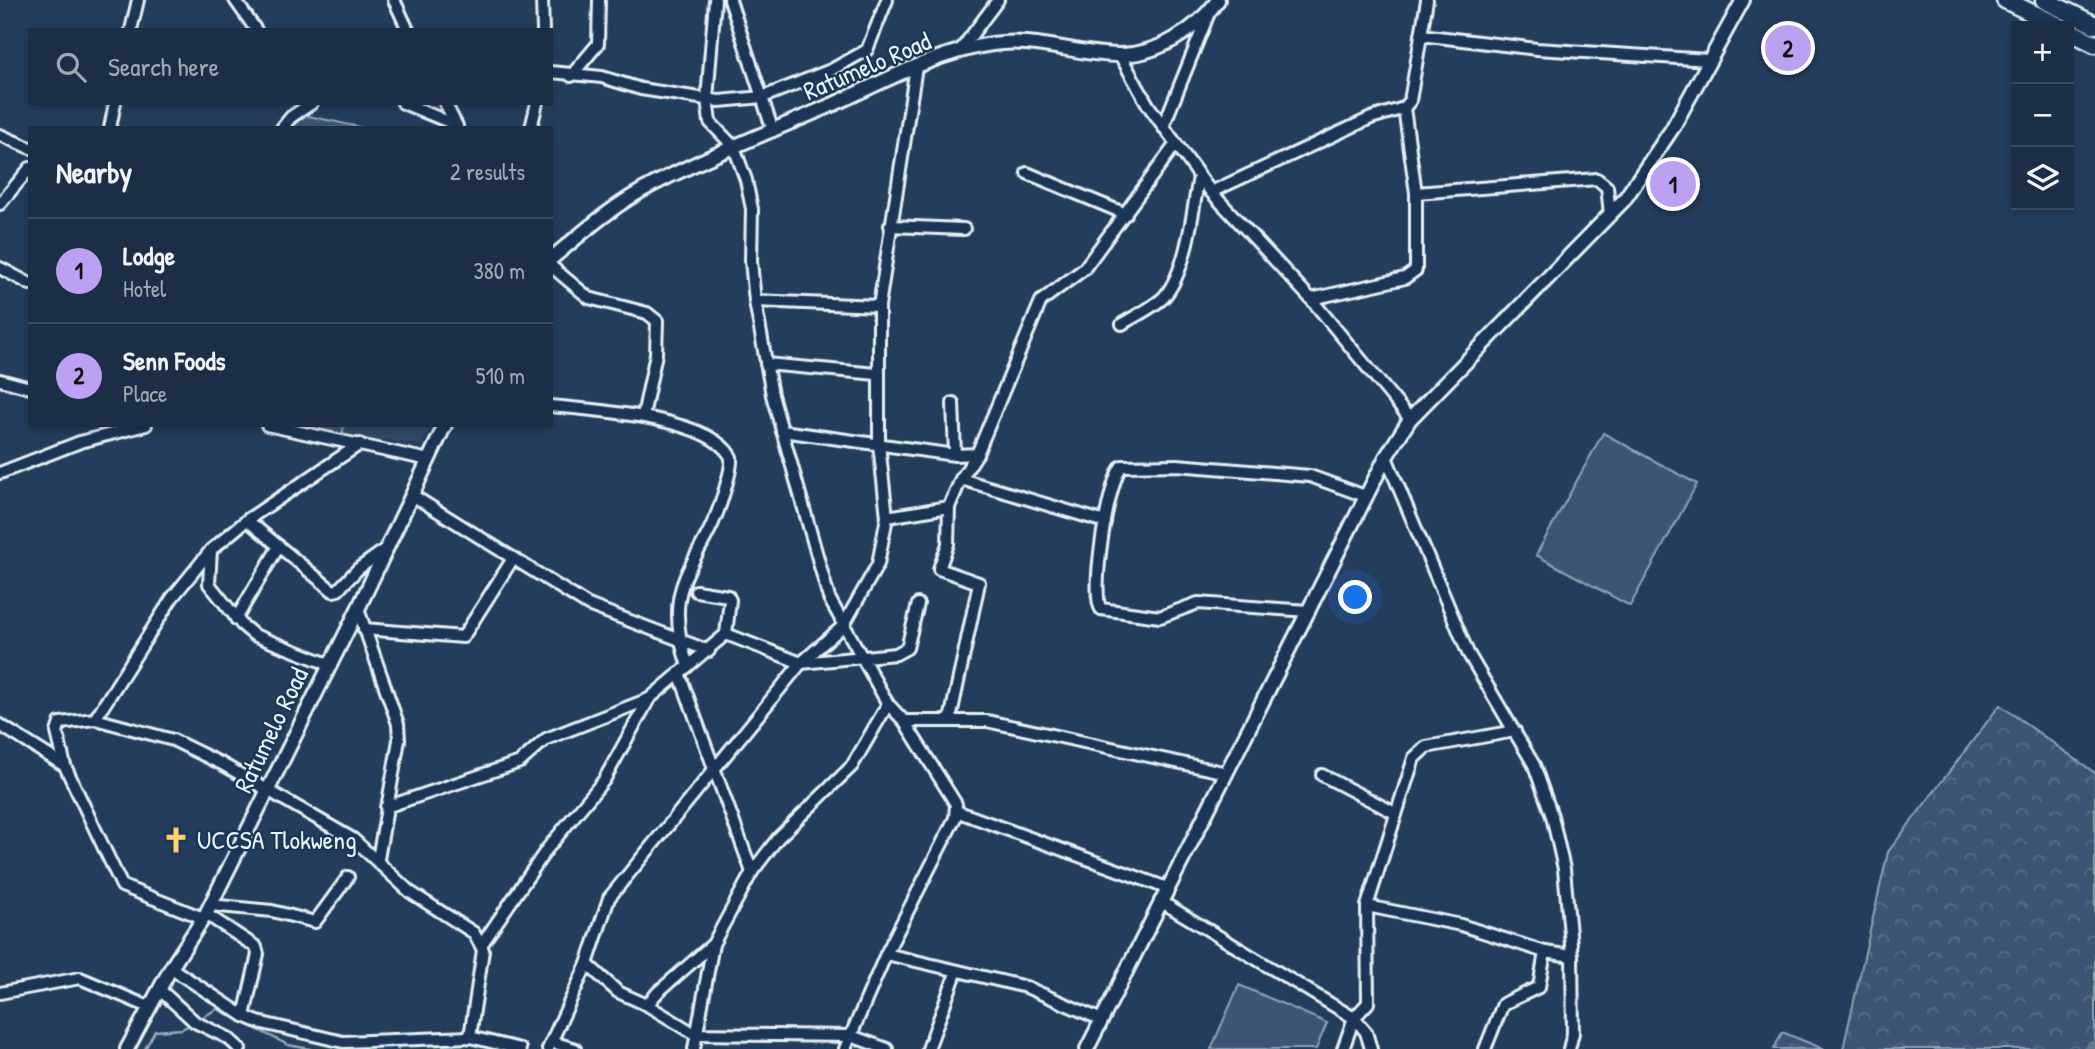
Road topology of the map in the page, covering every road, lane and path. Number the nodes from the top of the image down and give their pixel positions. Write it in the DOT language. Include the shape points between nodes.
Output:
graph roads {
  1 [pos="138,0"];
  2 [pos="235,0"];
  3 [pos="394,0"];
  4 [pos="542,0"];
  5 [pos="599,0"];
  6 [pos="715,0"];
  7 [pos="730,0"];
  8 [pos="887,0"];
  9 [pos="998,0"];
  10 [pos="1218,0"];
  11 [pos="1427,0"];
  12 [pos="1743,0"];
  13 [pos="2005,0"];
  14 [pos="2043,0"];
  15 [pos="1209,13"];
  16 [pos="2049,21"];
  17 [pos="2095,25"];
  18 [pos="131,28"];
  19 [pos="255,28"];
  20 [pos="407,28"];
  21 [pos="542,28"];
  22 [pos="2074,34"];
  23 [pos="1421,35"];
  24 [pos="2095,44"];
  25 [pos="958,52"];
  26 [pos="1120,55"];
  27 [pos="1709,60"];
  28 [pos="915,67"];
  29 [pos="553,72"];
  30 [pos="571,76"];
  31 [pos="762,97"];
  32 [pos="707,99"];
  33 [pos="115,105"];
  34 [pos="309,105"];
  35 [pos="408,105"];
  36 [pos="446,105"];
  37 [pos="537,105"];
  38 [pos="1404,108"];
  39 [pos="110,126"];
  40 [pos="284,126"];
  41 [pos="456,126"];
  42 [pos="457,126"];
  43 [pos="531,126"];
  44 [pos="1163,127"];
  45 [pos="773,131"];
  46 [pos="0,135"];
  47 [pos="1175,145"];
  48 [pos="28,147"];
  49 [pos="734,147"];
  50 [pos="28,170"];
  51 [pos="1027,173"];
  52 [pos="1199,177"];
  53 [pos="1211,192"];
  54 [pos="1416,193"];
  55 [pos="0,204"];
  56 [pos="1126,214"];
  57 [pos="1610,215"];
  58 [pos="890,226"];
  59 [pos="964,229"];
  60 [pos="553,257"];
  61 [pos="0,268"];
  62 [pos="553,268"];
  63 [pos="28,283"];
  64 [pos="1311,299"];
  65 [pos="755,301"];
  66 [pos="879,306"];
  67 [pos="1122,324"];
  68 [pos="766,364"];
  69 [pos="877,374"];
  70 [pos="0,380"];
  71 [pos="28,387"];
  72 [pos="953,403"];
  73 [pos="553,406"];
  74 [pos="643,415"];
  75 [pos="1410,419"];
  76 [pos="136,427"];
  77 [pos="277,427"];
  78 [pos="444,427"];
  79 [pos="782,431"];
  80 [pos="360,444"];
  81 [pos="878,444"];
  82 [pos="977,454"];
  83 [pos="955,455"];
  84 [pos="1386,457"];
  85 [pos="429,460"];
  86 [pos="0,473"];
  87 [pos="961,479"];
  88 [pos="412,495"];
  89 [pos="1365,496"];
  90 [pos="949,507"];
  91 [pos="887,517"];
  92 [pos="247,520"];
  93 [pos="1105,522"];
  94 [pos="279,546"];
  95 [pos="211,550"];
  96 [pos="383,551"];
  97 [pos="512,560"];
  98 [pos="696,591"];
  99 [pos="918,604"];
  100 [pos="358,609"];
  101 [pos="1308,611"];
  102 [pos="236,619"];
  103 [pos="843,626"];
  104 [pos="364,629"];
  105 [pos="726,634"];
  106 [pos="679,638"];
  107 [pos="709,651"];
  108 [pos="861,660"];
  109 [pos="801,663"];
  110 [pos="328,664"];
  111 [pos="684,669"];
  112 [pos="649,699"];
  113 [pos="888,704"];
  114 [pos="96,719"];
  115 [pos="950,720"];
  116 [pos="904,721"];
  117 [pos="0,725"];
  118 [pos="1515,731"];
  119 [pos="65,766"];
  120 [pos="713,771"];
  121 [pos="1227,773"];
  122 [pos="1322,775"];
  123 [pos="267,791"];
  124 [pos="386,807"];
  125 [pos="956,811"];
  126 [pos="1395,813"];
  127 [pos="378,859"];
  128 [pos="752,872"];
  129 [pos="348,877"];
  130 [pos="1167,888"];
  131 [pos="1160,901"];
  132 [pos="1367,906"];
  133 [pos="206,912"];
  134 [pos="482,944"];
  135 [pos="713,944"];
  136 [pos="1545,952"];
  137 [pos="886,954"];
  138 [pos="1572,956"];
  139 [pos="587,964"];
  140 [pos="171,968"];
  141 [pos="956,973"];
  142 [pos="159,989"];
  143 [pos="0,993"];
  144 [pos="647,1005"];
  145 [pos="149,1007"];
  146 [pos="244,1016"];
  147 [pos="1354,1018"];
  148 [pos="1102,1020"];
  149 [pos="695,1034"];
  150 [pos="851,1036"];
  151 [pos="470,1037"];
  152 [pos="343,1045"];
  153 [pos="550,1046"];
  154 [pos="127,1049"];
  155 [pos="240,1049"];
  156 [pos="520,1049"];
  157 [pos="575,1049"];
  158 [pos="694,1049"];
  159 [pos="845,1049"];
  160 [pos="887,1049"];
  161 [pos="928,1049"];
  162 [pos="1087,1049"];
  163 [pos="1343,1049"];
  164 [pos="1371,1049"];
  165 [pos="1485,1049"];
  166 [pos="1569,1049"];
  1 -- 18 [label="street"];
  2 -- 19 [label="street"];
  3 -- 20 [label="street"];
  4 -- 21 [label="street"];
  5 -- 30 [label="street" via="598,44"];
  6 -- 32 [label="street"];
  7 -- 31 [label="street"];
  8 -- 31 [label="street" via="867,50 831,70"];
  9 -- 25 [label="street"];
  10 -- 15 [label="street, Ratumelo Road"];
  11 -- 23 [label="street"];
  12 -- 27 [label="street"];
  13 -- 16 [label="main road"];
  14 -- 17 [label="main road"];
  15 -- 26 [label="street, Ratumelo Road" via="1164,44"];
  15 -- 44 [label="street"];
  22 -- 24 [label="main road"];
  23 -- 27 [label="street" via="1537,49"];
  23 -- 38 [label="street" via="1410,100"];
  25 -- 26 [label="street, Ratumelo Road" via="1008,43"];
  25 -- 28 [label="street, Ratumelo Road"];
  26 -- 44 [label="street"];
  27 -- 57 [label="street" via="1672,129"];
  28 -- 45 [label="street, Ratumelo Road"];
  28 -- 58 [label="street"];
  29 -- 30 [label="street"];
  30 -- 32 [label="street" via="602,77 630,87"];
  31 -- 32 [label="street"];
  31 -- 45 [label="street"];
  32 -- 49 [label="street" via="711,124"];
  33 -- 39 [label="street"];
  34 -- 40 [label="street"];
  35 -- 41 [label="street"];
  36 -- 42 [label="street"];
  37 -- 43 [label="street"];
  38 -- 53 [label="street" via="1371,118"];
  38 -- 54 [label="street"];
  44 -- 47 [label="street"];
  45 -- 49 [label="street, Ratumelo Road"];
  46 -- 48 [label="street"];
  47 -- 52 [label="street"];
  47 -- 56 [label="street"];
  49 -- 60 [label="street, Ratumelo Road" via="652,184"];
  49 -- 65 [label="street" via="752,209"];
  50 -- 55 [label="street"];
  51 -- 56 [label="street"];
  52 -- 53 [label="street"];
  52 -- 67 [label="street" via="1186,250 1172,281 1163,297"];
  53 -- 64 [label="street"];
  54 -- 57 [label="street" via="1597,179 1607,187"];
  54 -- 64 [label="street" via="1414,274"];
  56 -- 82 [label="street" via="1084,269 1041,301"];
  57 -- 75 [label="street"];
  58 -- 59 [label="street"];
  58 -- 66 [label="street"];
  61 -- 63 [label="street"];
  62 -- 74 [label="street" via="589,298 647,313 657,321 656,354"];
  64 -- 75 [label="street"];
  65 -- 66 [label="street"];
  65 -- 68 [label="street"];
  66 -- 69 [label="street"];
  68 -- 69 [label="street"];
  68 -- 79 [label="street"];
  69 -- 81 [label="street"];
  70 -- 71 [label="street"];
  72 -- 83 [label="street"];
  73 -- 74 [label="street"];
  74 -- 106 [label="street" via="717,440 731,457 718,515 685,574 677,611"];
  75 -- 84 [label="street"];
  76 -- 86 [label="street" via="80,442"];
  77 -- 80 [label="street"];
  78 -- 85 [label="street, Ratumelo Road"];
  79 -- 81 [label="street"];
  79 -- 103 [label="street" via="829,598"];
  80 -- 85 [label="street"];
  80 -- 92 [label="street"];
  81 -- 83 [label="street"];
  81 -- 91 [label="street"];
  82 -- 83 [label="street"];
  82 -- 87 [label="street"];
  84 -- 89 [label="street"];
  84 -- 118 [label="street" via="1468,653"];
  85 -- 88 [label="street, Ratumelo Road"];
  87 -- 90 [label="street"];
  87 -- 93 [label="street"];
  88 -- 96 [label="street, Ratumelo Road"];
  88 -- 97 [label="street"];
  89 -- 93 [label="street" via="1310,476 1177,465 1122,466 1116,473"];
  89 -- 101 [label="street"];
  90 -- 91 [label="street"];
  90 -- 115 [label="street" via="948,544 939,569 979,583"];
  91 -- 103 [label="street" via="878,564"];
  92 -- 94 [label="street"];
  92 -- 95 [label="street"];
  93 -- 101 [label="street" via="1096,597 1104,611 1160,617 1198,603"];
  94 -- 96 [label="street" via="335,591"];
  94 -- 102 [label="street"];
  95 -- 102 [label="street" via="209,584"];
  95 -- 114 [label="street" via="172,597"];
  96 -- 100 [label="street, Ratumelo Road"];
  97 -- 104 [label="street" via="463,637"];
  97 -- 106 [label="street" via="588,605"];
  98 -- 105 [label="street" via="728,596"];
  99 -- 108 [label="street" via="907,648"];
  100 -- 104 [label="street"];
  100 -- 110 [label="street, Ratumelo Road"];
  101 -- 121 [label="street"];
  102 -- 110 [label="street" via="254,635"];
  103 -- 108 [label="street"];
  103 -- 109 [label="street"];
  104 -- 124 [label="street" via="398,724"];
  105 -- 107 [label="street"];
  105 -- 109 [label="street"];
  106 -- 107 [label="street"];
  106 -- 111 [label="street"];
  107 -- 111 [label="street"];
  108 -- 109 [label="street"];
  108 -- 113 [label="street"];
  109 -- 120 [label="street"];
  110 -- 123 [label="street, Ratumelo Road"];
  111 -- 112 [label="street"];
  111 -- 120 [label="street"];
  112 -- 124 [label="street" via="546,738 520,762"];
  112 -- 134 [label="street" via="604,780 547,849"];
  113 -- 116 [label="street"];
  113 -- 128 [label="street" via="852,766 778,838"];
  114 -- 119 [label="street" via="60,723 57,732"];
  114 -- 123 [label="street" via="173,740"];
  115 -- 116 [label="street"];
  115 -- 121 [label="street" via="987,721"];
  116 -- 125 [label="street" via="954,798"];
  117 -- 119 [label="street"];
  118 -- 126 [label="street" via="1420,750"];
  118 -- 138 [label="street" via="1534,765 1552,816 1564,869"];
  119 -- 133 [label="street" via="122,886"];
  120 -- 128 [label="street"];
  120 -- 139 [label="street" via="609,898"];
  121 -- 130 [label="street"];
  122 -- 126 [label="street"];
  123 -- 127 [label="street" via="353,839"];
  123 -- 133 [label="street, Ratumelo Road"];
  124 -- 127 [label="street"];
  125 -- 130 [label="street"];
  125 -- 137 [label="street"];
  126 -- 132 [label="street"];
  127 -- 134 [label="street" via="410,892 474,933"];
  128 -- 135 [label="street"];
  129 -- 133 [label="street" via="315,922 272,911"];
  130 -- 131 [label="street"];
  131 -- 147 [label="street"];
  131 -- 148 [label="street"];
  132 -- 136 [label="street" via="1461,925"];
  132 -- 147 [label="street" via="1368,1003"];
  133 -- 140 [label="street, Ratumelo Road"];
  133 -- 146 [label="street" via="256,947"];
  134 -- 151 [label="street"];
  135 -- 144 [label="street"];
  135 -- 149 [label="street"];
  136 -- 138 [label="street"];
  136 -- 165 [label="street" via="1539,987 1503,1004"];
  137 -- 141 [label="street"];
  137 -- 150 [label="street"];
  138 -- 166 [label="street" via="1573,1034"];
  139 -- 144 [label="street" via="618,992"];
  139 -- 153 [label="street"];
  140 -- 142 [label="street, Ratumelo Road"];
  140 -- 146 [label="street"];
  141 -- 148 [label="street" via="1026,987"];
  141 -- 161 [label="street"];
  142 -- 145 [label="street, Ratumelo Road"];
  142 -- 155 [label="street" via="195,1022"];
  143 -- 145 [label="street" via="80,978"];
  144 -- 149 [label="street"];
  145 -- 154 [label="street, Ratumelo Road"];
  146 -- 152 [label="street"];
  147 -- 163 [label="street"];
  147 -- 164 [label="street" via="1366,1032"];
  148 -- 162 [label="street"];
  149 -- 150 [label="street"];
  149 -- 158 [label="street"];
  150 -- 159 [label="street"];
  150 -- 160 [label="street"];
  151 -- 152 [label="street"];
  151 -- 156 [label="street"];
  153 -- 157 [label="street"];
}
